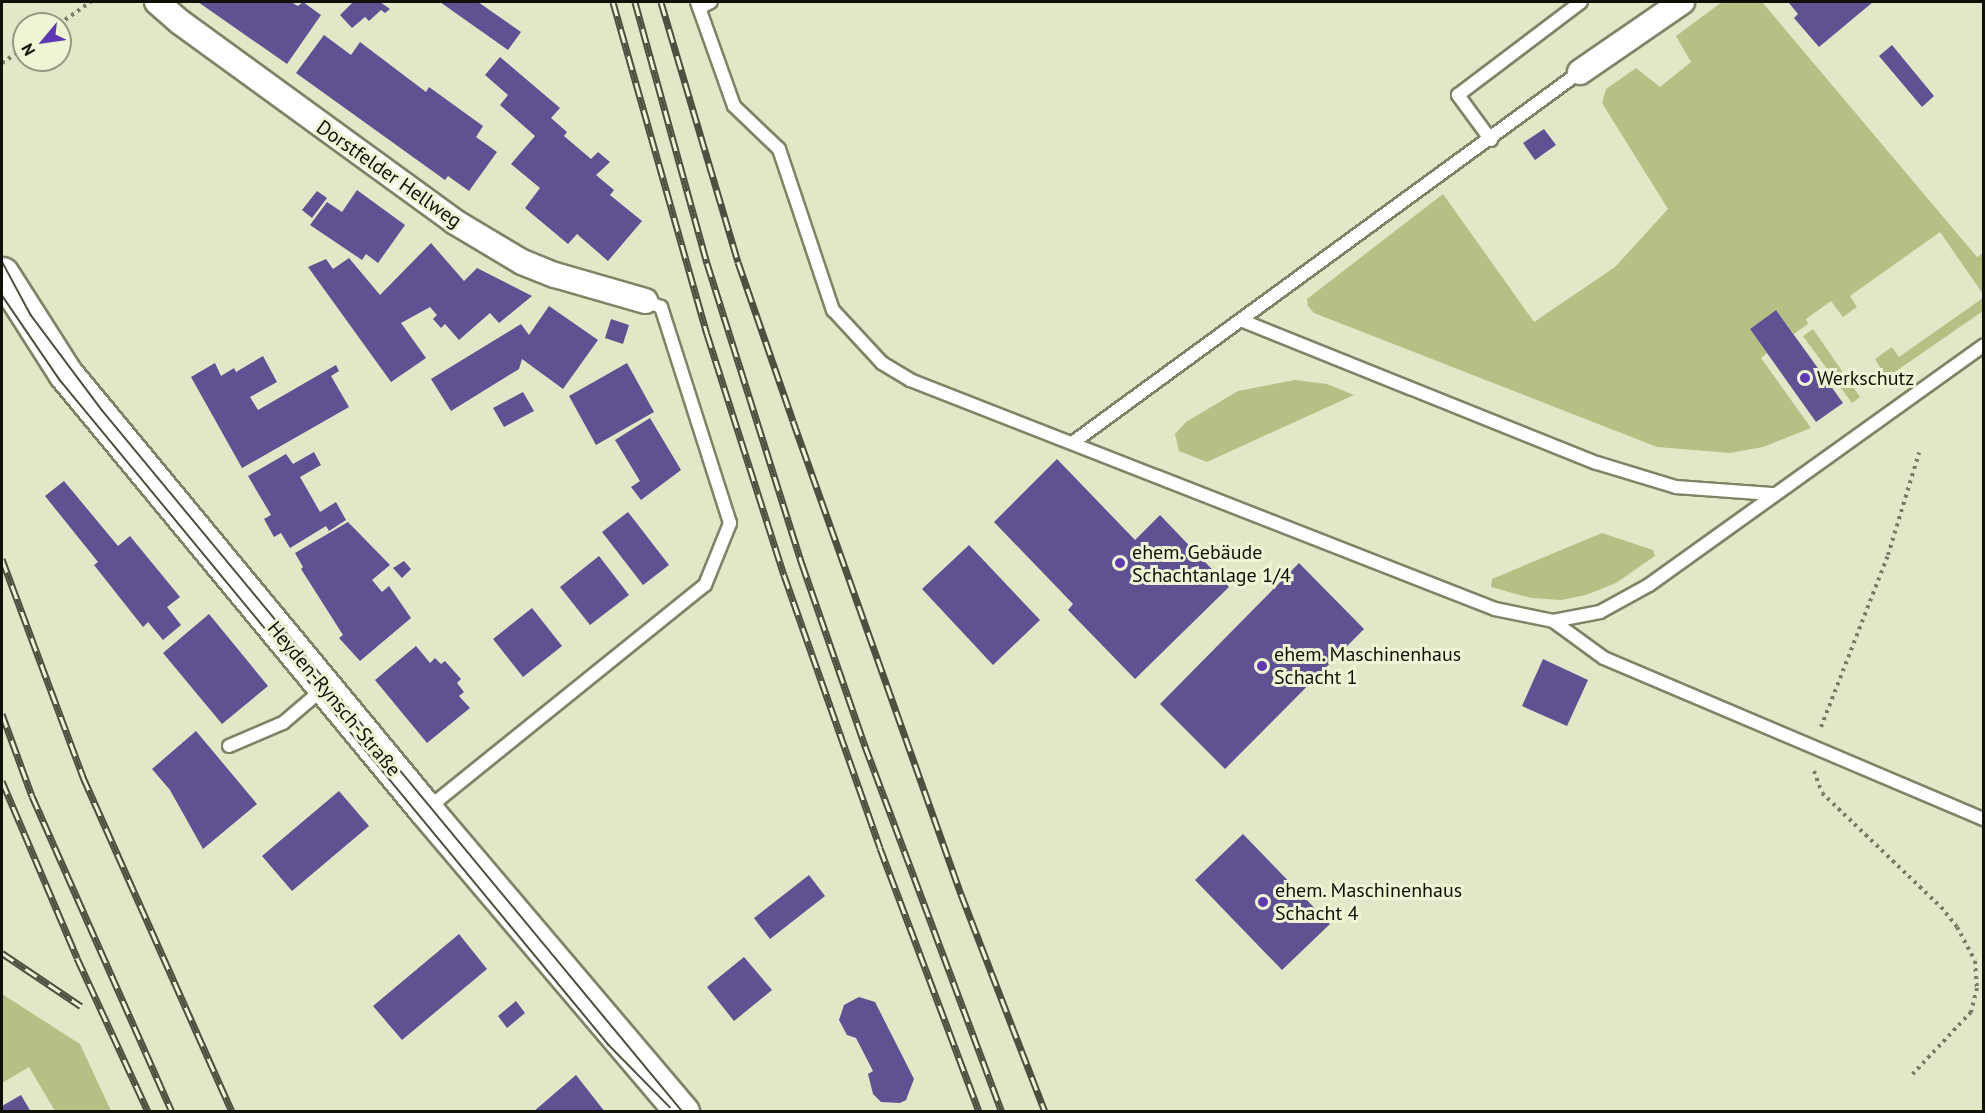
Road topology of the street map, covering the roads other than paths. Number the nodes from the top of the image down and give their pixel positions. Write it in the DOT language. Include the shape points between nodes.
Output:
graph roads {
  1 [pos="157,2"];
  2 [pos="711,2"];
  3 [pos="1581,2"];
  4 [pos="1682,2"];
  5 [pos="698,5"];
  6 [pos="1580,72"];
  7 [pos="1491,140"];
  8 [pos="2,274"];
  9 [pos="645,301"];
  10 [pos="1243,321"];
  11 [pos="1983,345"];
  12 [pos="1075,441"];
  13 [pos="1772,494"];
  14 [pos="1553,621"];
  15 [pos="324,688"];
  16 [pos="229,746"];
  17 [pos="426,810"];
  18 [pos="1983,819"];
  19 [pos="682,1112"];
  1 -- 9 [label="street, Dorstfelder Hellweg" via="455,222 522,262"];
  2 -- 5 [label="lane"];
  3 -- 7 [label="lane" via="1458,95"];
  4 -- 6 [label="street"];
  5 -- 12 [label="lane" via="734,106 779,149 833,310 846,326 882,363 910,380"];
  6 -- 7 [label="lane"];
  7 -- 10 [label="lane"];
  8 -- 15 [label="main road, Heyden-Rynsch-Straße" via="65,373"];
  9 -- 17 [label="lane" via="661,307 729,523 705,585"];
  10 -- 12 [label="lane"];
  10 -- 13 [label="lane" via="1597,463 1676,487"];
  11 -- 13 [label="lane"];
  12 -- 14 [label="lane" via="1495,609"];
  13 -- 14 [label="lane" via="1649,585 1600,612"];
  14 -- 18 [label="lane" via="1604,658"];
  15 -- 16 [label="lane" via="283,723"];
  15 -- 17 [label="main road, Heyden-Rynsch-Straße"];
  17 -- 19 [label="main road, Heyden-Rynsch-Straße"];
}
